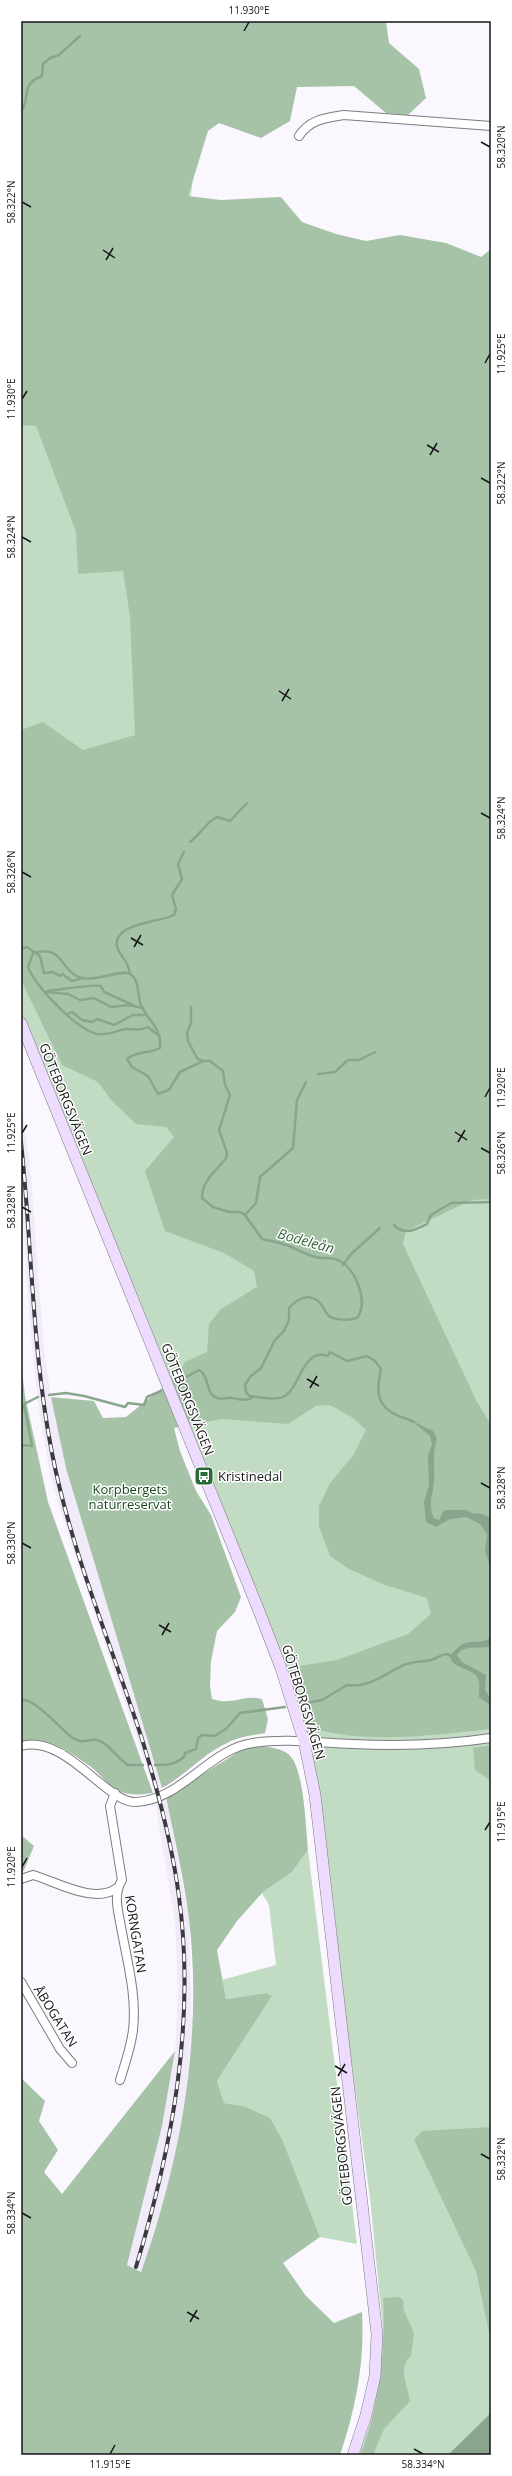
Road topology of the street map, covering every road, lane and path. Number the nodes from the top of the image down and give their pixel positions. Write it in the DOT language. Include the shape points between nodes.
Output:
graph roads {
  1 [pos="491,126"];
  2 [pos="299,136"];
  3 [pos="21,1024"];
  4 [pos="491,1738"];
  5 [pos="304,1741"];
  6 [pos="21,1746"];
  7 [pos="114,1793"];
  8 [pos="21,1879"];
  9 [pos="116,1888"];
  10 [pos="21,1982"];
  11 [pos="72,2063"];
  12 [pos="120,2080"];
  13 [pos="353,2455"];
  1 -- 2 [label="street" via="344,115 320,119 309,124"];
  3 -- 5 [label="street, GÖTEBORGSVÄGEN" via="281,1668"];
  4 -- 5 [label="street" via="421,1744"];
  5 -- 7 [label="street" via="269,1741 242,1745 158,1798 130,1802"];
  5 -- 13 [label="street, GÖTEBORGSVÄGEN" via="315,1795 323,1858 377,2334 375,2376"];
  6 -- 7 [label="street" via="35,1744 60,1754 85,1769"];
  7 -- 9 [label="street, KORNGATAN" via="110,1806 122,1875 122,1880"];
  8 -- 9 [label="street" via="32,1874 87,1893 105,1894"];
  9 -- 12 [label="street, KORNGATAN" via="131,1975 133,2005 131,2038"];
  10 -- 11 [label="street, ÅBOGATAN" via="60,2049"];
}
